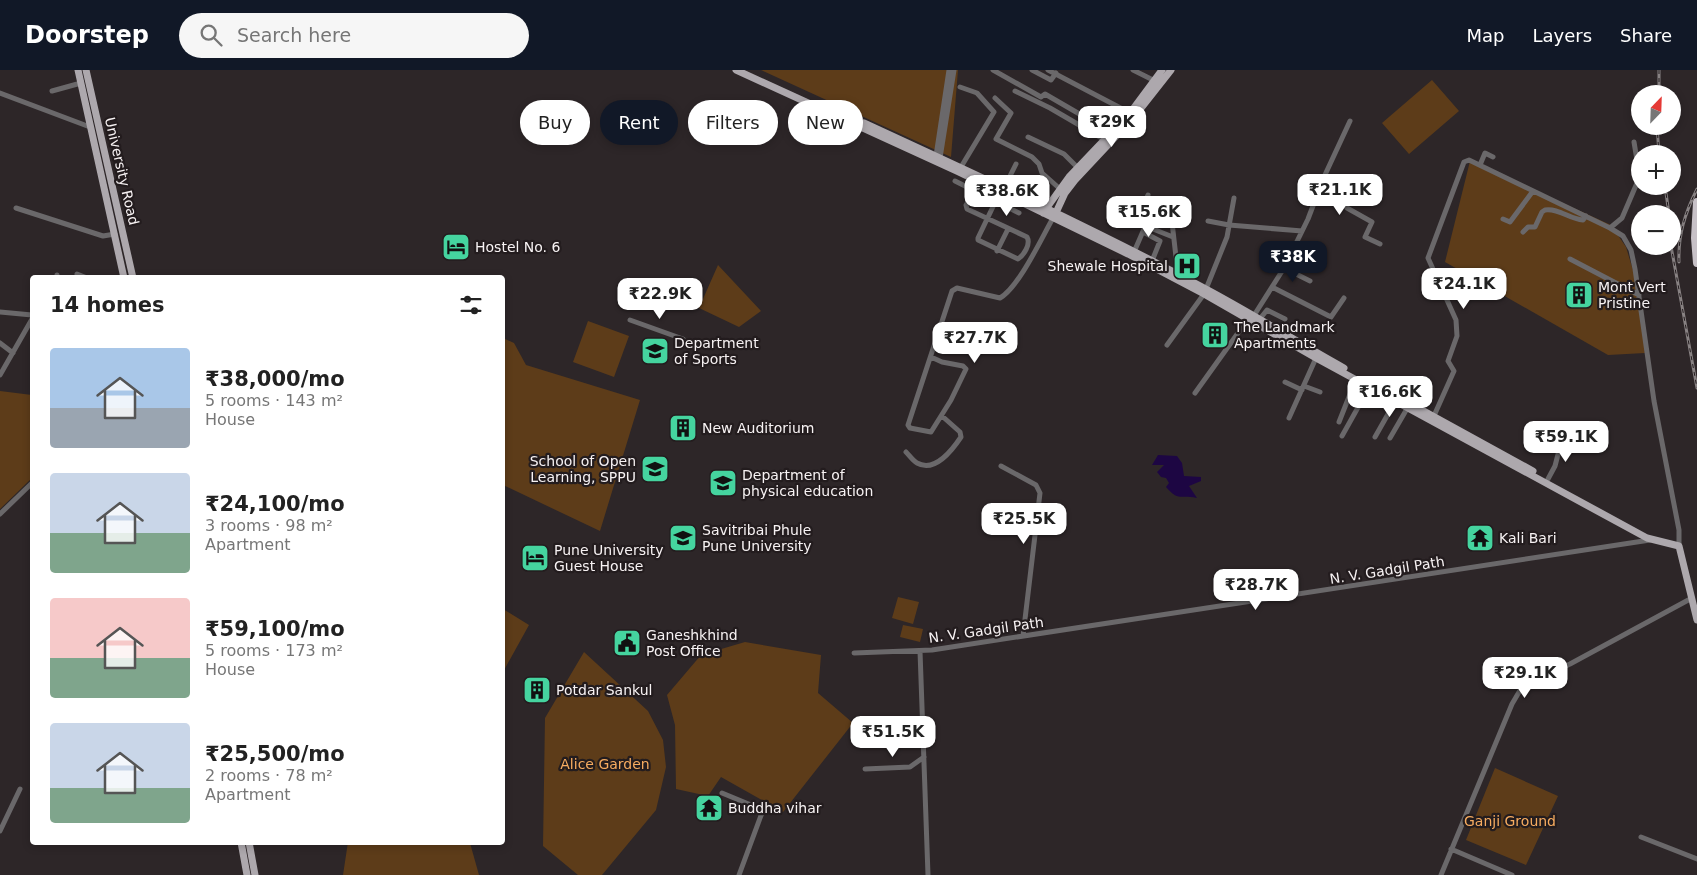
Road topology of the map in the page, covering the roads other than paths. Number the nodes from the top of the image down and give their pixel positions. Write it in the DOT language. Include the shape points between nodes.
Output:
graph roads {
  1 [pos="78,70"];
  2 [pos="86,70"];
  3 [pos="736,70"];
  4 [pos="748,70"];
  5 [pos="949,70"];
  6 [pos="954,70"];
  7 [pos="993,70"];
  8 [pos="1032,70"];
  9 [pos="1048,70"];
  10 [pos="1133,70"];
  11 [pos="1162,70"];
  12 [pos="1172,70"];
  13 [pos="1056,73"];
  14 [pos="1158,82"];
  15 [pos="81,83"];
  16 [pos="773,84"];
  17 [pos="960,87"];
  18 [pos="52,91"];
  19 [pos="1015,91"];
  20 [pos="0,93"];
  21 [pos="995,98"];
  22 [pos="1132,115"];
  23 [pos="1350,121"];
  24 [pos="90,127"];
  25 [pos="1114,134"];
  26 [pos="941,135"];
  27 [pos="1028,137"];
  28 [pos="1105,140"];
  29 [pos="1634,142"];
  30 [pos="1101,148"];
  31 [pos="938,157"];
  32 [pos="1493,157"];
  33 [pos="1016,164"];
  34 [pos="1480,165"];
  35 [pos="960,170"];
  36 [pos="1080,170"];
  37 [pos="955,181"];
  38 [pos="1059,188"];
  39 [pos="1002,190"];
  40 [pos="1533,191"];
  41 [pos="974,192"];
  42 [pos="1148,195"];
  43 [pos="1318,195"];
  44 [pos="1234,198"];
  45 [pos="995,202"];
  46 [pos="1184,202"];
  47 [pos="1697,202"];
  48 [pos="16,208"];
  49 [pos="1044,211"];
  50 [pos="1019,213"];
  51 [pos="1055,216"];
  52 [pos="1586,216"];
  53 [pos="987,219"];
  54 [pos="1503,219"];
  55 [pos="1133,221"];
  56 [pos="1208,221"];
  57 [pos="1172,222"];
  58 [pos="1229,225"];
  59 [pos="1610,228"];
  60 [pos="1008,229"];
  61 [pos="1144,229"];
  62 [pos="1302,230"];
  63 [pos="1523,232"];
  64 [pos="115,234"];
  65 [pos="1173,237"];
  66 [pos="1380,244"];
  67 [pos="997,251"];
  68 [pos="1134,252"];
  69 [pos="1570,259"];
  70 [pos="1152,261"];
  71 [pos="1697,263"];
  72 [pos="1284,268"];
  73 [pos="1174,272"];
  74 [pos="123,275"];
  75 [pos="132,275"];
  76 [pos="1310,281"];
  77 [pos="1272,287"];
  78 [pos="1205,292"];
  79 [pos="1639,294"];
  80 [pos="1344,298"];
  81 [pos="0,312"];
  82 [pos="30,315"];
  83 [pos="1253,319"];
  84 [pos="1286,319"];
  85 [pos="630,320"];
  86 [pos="30,322"];
  87 [pos="683,339"];
  88 [pos="0,343"];
  89 [pos="1167,345"];
  90 [pos="13,352"];
  91 [pos="932,357"];
  92 [pos="1316,358"];
  93 [pos="0,375"];
  94 [pos="1356,379"];
  95 [pos="1285,382"];
  96 [pos="1366,383"];
  97 [pos="1303,388"];
  98 [pos="1320,392"];
  99 [pos="1195,393"];
  100 [pos="1396,400"];
  101 [pos="1408,407"];
  102 [pos="942,416"];
  103 [pos="1289,418"];
  104 [pos="1432,418"];
  105 [pos="1339,422"];
  106 [pos="1342,436"];
  107 [pos="1375,438"];
  108 [pos="1390,438"];
  109 [pos="1562,438"];
  110 [pos="906,452"];
  111 [pos="1001,466"];
  112 [pos="1548,479"];
  113 [pos="30,485"];
  114 [pos="0,514"];
  115 [pos="1655,539"];
  116 [pos="1679,546"];
  117 [pos="1692,598"];
  118 [pos="1697,620"];
  119 [pos="1023,636"];
  120 [pos="920,650"];
  121 [pos="854,653"];
  122 [pos="924,757"];
  123 [pos="865,769"];
  124 [pos="20,789"];
  125 [pos="722,794"];
  126 [pos="0,831"];
  127 [pos="1641,837"];
  128 [pos="242,845"];
  129 [pos="250,845"];
  130 [pos="1451,849"];
  131 [pos="1697,859"];
  132 [pos="247,875"];
  133 [pos="256,875"];
  134 [pos="739,875"];
  135 [pos="928,875"];
  136 [pos="1440,875"];
  137 [pos="1512,875"];
  1 -- 15 [label="main road, University Road"];
  2 -- 75 [label="main road, University Road"];
  3 -- 16 [label="main road"];
  4 -- 16 [label="main road"];
  5 -- 26 [label="street"];
  6 -- 26 [label="street"];
  7 -- 25 [label="street" via="1042,97 1045,94"];
  8 -- 13 [label="street" via="1051,80"];
  9 -- 13 [label="street"];
  10 -- 14 [label="street"];
  11 -- 14 [label="main road"];
  12 -- 14 [label="main road"];
  13 -- 22 [label="street"];
  14 -- 22 [label="main road"];
  15 -- 18 [label="street"];
  15 -- 24 [label="main road, University Road"];
  16 -- 31 [label="main road"];
  16 -- 35 [label="main road"];
  17 -- 35 [label="street" via="978,93 994,112"];
  19 -- 28 [label="street"];
  20 -- 24 [label="street"];
  21 -- 38 [label="street" via="1011,113 996,139 1032,158 1042,173"];
  22 -- 25 [label="main road"];
  23 -- 43 [label="street"];
  24 -- 64 [label="main road, University Road"];
  25 -- 28 [label="main road"];
  25 -- 30 [label="main road"];
  26 -- 31 [label="street"];
  27 -- 36 [label="street" via="1064,154"];
  28 -- 30 [label="main road"];
  29 -- 59 [label="street" via="1639,172 1637,183 1622,218"];
  30 -- 36 [label="main road"];
  31 -- 35 [label="main road"];
  32 -- 34 [label="street" via="1485,153"];
  33 -- 39 [label="street"];
  34 -- 40 [label="street"];
  34 -- 104 [label="street" via="1469,160 1464,162 1428,258 1454,312 1458,332 1448,361 1454,371"];
  35 -- 39 [label="main road"];
  36 -- 38 [label="main road"];
  36 -- 51 [label="main road"];
  37 -- 41 [label="street"];
  38 -- 49 [label="main road"];
  39 -- 45 [label="street"];
  39 -- 49 [label="main road"];
  40 -- 52 [label="street"];
  40 -- 54 [label="street" via="1510,222"];
  41 -- 45 [label="street"];
  41 -- 53 [label="street" via="966,208"];
  42 -- 57 [label="street" via="1143,209"];
  43 -- 62 [label="street"];
  43 -- 66 [label="street" via="1341,193 1347,208 1372,222 1365,237"];
  44 -- 58 [label="street"];
  45 -- 50 [label="street"];
  45 -- 53 [label="street"];
  46 -- 57 [label="street"];
  47 -- 71 [label="highway"];
  48 -- 64 [label="street" via="103,236"];
  49 -- 51 [label="main road"];
  51 -- 68 [label="main road"];
  51 -- 78 [label="main road"];
  51 -- 91 [label="street" via="1006,294 1000,298 957,288 953,290"];
  52 -- 59 [label="street"];
  52 -- 63 [label="street" via="1578,220 1560,211 1545,210 1536,226"];
  53 -- 60 [label="street"];
  53 -- 67 [label="street" via="978,240"];
  55 -- 61 [label="street"];
  56 -- 58 [label="street"];
  57 -- 65 [label="street"];
  58 -- 62 [label="street"];
  58 -- 78 [label="street"];
  59 -- 79 [label="street" via="1623,236 1630,250"];
  60 -- 67 [label="street"];
  60 -- 67 [label="street" via="1026,237 1028,244 1018,259"];
  61 -- 65 [label="street"];
  61 -- 68 [label="street"];
  61 -- 70 [label="street" via="1160,241"];
  62 -- 72 [label="street"];
  64 -- 74 [label="main road, University Road"];
  65 -- 73 [label="street" via="1177,266"];
  68 -- 70 [label="main road"];
  69 -- 79 [label="street"];
  70 -- 73 [label="main road"];
  72 -- 76 [label="street"];
  72 -- 77 [label="street"];
  73 -- 78 [label="main road"];
  77 -- 80 [label="street" via="1330,317"];
  77 -- 83 [label="street"];
  78 -- 83 [label="main road"];
  78 -- 89 [label="street"];
  79 -- 116 [label="street" via="1654,400 1679,530"];
  81 -- 82 [label="street"];
  83 -- 84 [label="street" via="1267,310"];
  83 -- 92 [label="main road"];
  83 -- 96 [label="main road"];
  83 -- 99 [label="street"];
  85 -- 87 [label="street"];
  86 -- 90 [label="street"];
  88 -- 90 [label="street"];
  90 -- 93 [label="street"];
  91 -- 102 [label="street" via="966,368"];
  91 -- 102 [label="street" via="908,426 932,432"];
  92 -- 94 [label="main road"];
  92 -- 97 [label="street"];
  94 -- 96 [label="main road"];
  94 -- 105 [label="street"];
  95 -- 97 [label="street"];
  96 -- 100 [label="main road"];
  96 -- 104 [label="main road"];
  96 -- 106 [label="street"];
  97 -- 98 [label="street"];
  97 -- 103 [label="street"];
  100 -- 101 [label="main road"];
  100 -- 107 [label="street"];
  101 -- 104 [label="main road"];
  101 -- 108 [label="street"];
  102 -- 110 [label="street" via="960,432 961,437 949,453 938,463 917,464"];
  104 -- 112 [label="main road"];
  104 -- 115 [label="main road" via="1647,538"];
  109 -- 112 [label="street"];
  111 -- 119 [label="street" via="1036,485 1039,491"];
  112 -- 115 [label="main road"];
  113 -- 114 [label="street"];
  115 -- 116 [label="main road"];
  115 -- 119 [label="street, N. V. Gadgil Path"];
  116 -- 117 [label="main road"];
  117 -- 118 [label="main road"];
  117 -- 130 [label="street" via="1522,688 1512,704"];
  119 -- 120 [label="street, N. V. Gadgil Path"];
  120 -- 121 [label="street, N. V. Gadgil Path"];
  120 -- 122 [label="street"];
  122 -- 123 [label="street" via="910,767"];
  122 -- 135 [label="street"];
  124 -- 126 [label="street"];
  125 -- 134 [label="street" via="763,810"];
  127 -- 131 [label="street"];
  128 -- 132 [label="main road"];
  129 -- 133 [label="main road"];
  130 -- 136 [label="street"];
  130 -- 137 [label="street"];
}
